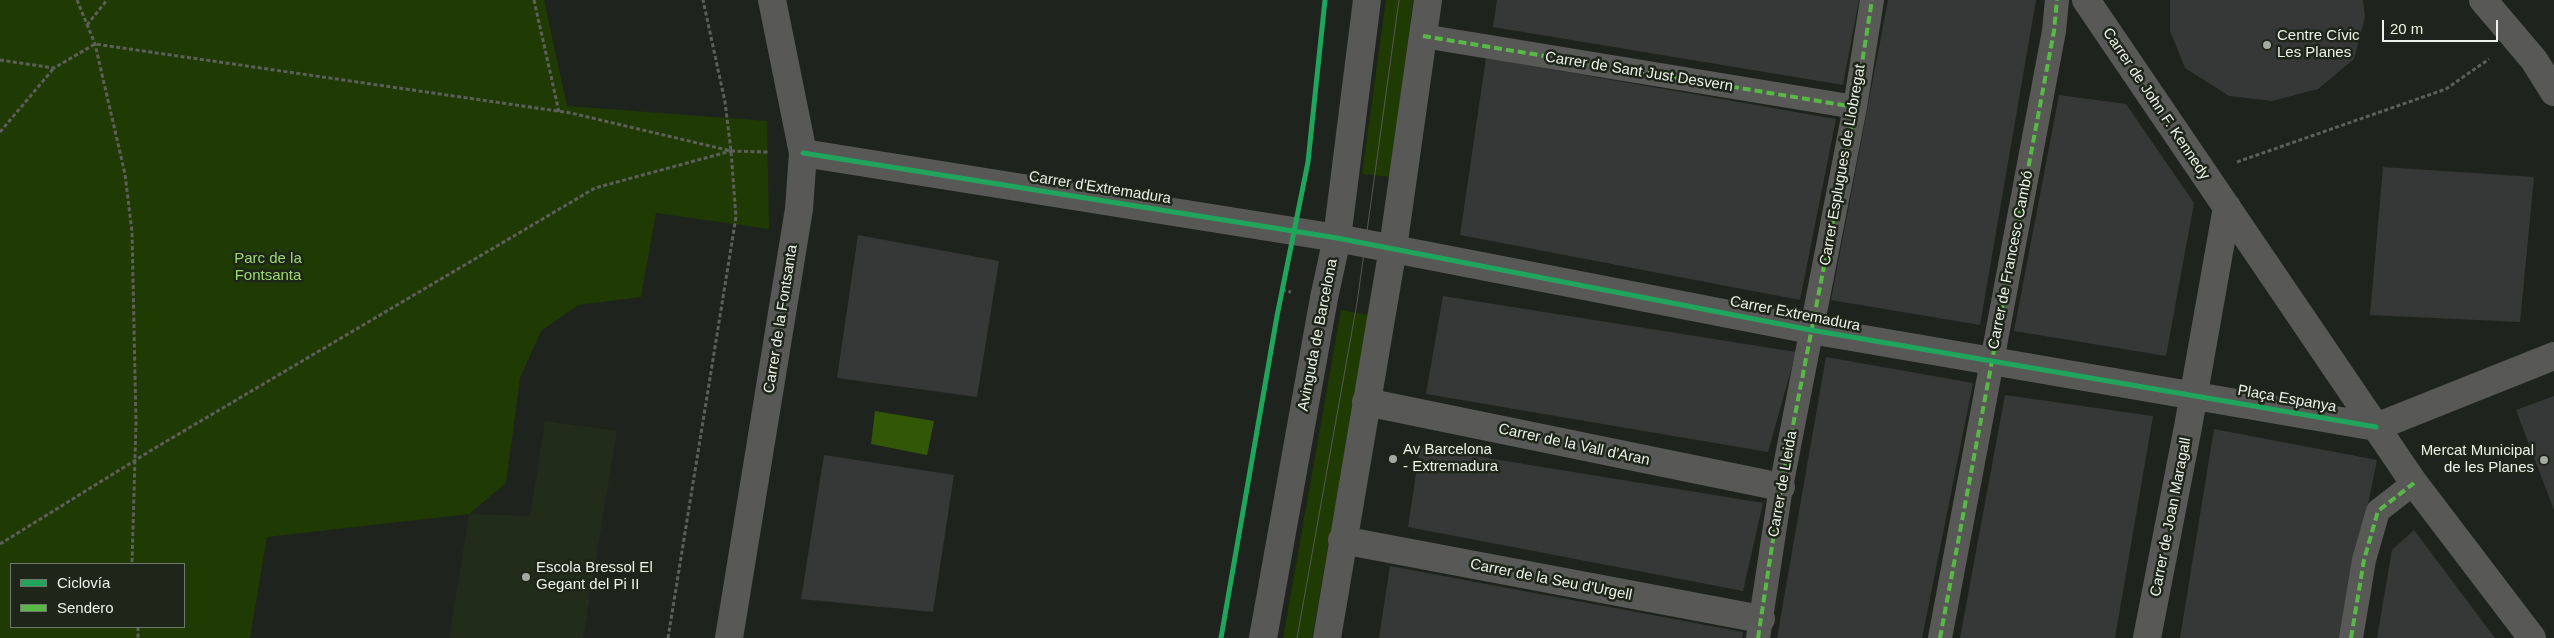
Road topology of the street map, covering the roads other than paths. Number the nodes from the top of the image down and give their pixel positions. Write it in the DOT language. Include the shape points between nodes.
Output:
graph roads {
  1 [pos="772,0"];
  2 [pos="1367,0"];
  3 [pos="1428,0"];
  4 [pos="1872,0"];
  5 [pos="2057,0"];
  6 [pos="2086,0"];
  7 [pos="2483,0"];
  8 [pos="1423,36"];
  9 [pos="2554,92"];
  10 [pos="1855,107"];
  11 [pos="803,153"];
  12 [pos="2227,208"];
  13 [pos="1337,238"];
  14 [pos="1393,248"];
  15 [pos="1812,330"];
  16 [pos="2554,356"];
  17 [pos="1991,362"];
  18 [pos="2194,396"];
  19 [pos="1366,402"];
  20 [pos="2376,427"];
  21 [pos="2414,483"];
  22 [pos="1781,487"];
  23 [pos="1342,540"];
  24 [pos="1759,628"];
  25 [pos="729,638"];
  26 [pos="1263,638"];
  27 [pos="1327,638"];
  28 [pos="1940,638"];
  29 [pos="2147,638"];
  30 [pos="2351,638"];
  31 [pos="2532,638"];
  1 -- 11 [label="street, Carrer de la Fontsanta"];
  2 -- 13 [label="street, Avinguda de Barcelona"];
  3 -- 8 [label="street"];
  4 -- 10 [label="street, Carrer Esplugues de Llobregat"];
  5 -- 17 [label="street, Carrer de Francesc Cambó"];
  6 -- 12 [label="street, Carrer de John F. Kennedy"];
  7 -- 9 [label="street" via="2534,60"];
  8 -- 10 [label="street, Carrer de Sant Just Desvern"];
  8 -- 14 [label="street"];
  10 -- 15 [label="street, Carrer Esplugues de Llobregat"];
  11 -- 13 [label="street, Carrer d'Extremadura"];
  11 -- 25 [label="street, Carrer de la Fontsanta" via="799,209"];
  12 -- 18 [label="street"];
  12 -- 20 [label="street, Plaça Espanya"];
  13 -- 14 [label="street, Carrer d'Extremadura"];
  13 -- 26 [label="street, Avinguda de Barcelona"];
  14 -- 15 [label="street, Carrer Extremadura"];
  14 -- 19 [label="street"];
  15 -- 17 [label="street, Carrer Extremadura"];
  15 -- 22 [label="street, Carrer de Lleida"];
  16 -- 20 [label="street"];
  17 -- 18 [label="street, Carrer Extremadura"];
  17 -- 28 [label="street, Carrer de Francesc Cambó"];
  18 -- 20 [label="street, Plaça Espanya"];
  18 -- 29 [label="street, Carrer de Joan Maragall"];
  19 -- 22 [label="street, Carrer de la Vall d'Aran"];
  19 -- 23 [label="street"];
  20 -- 21 [label="street"];
  21 -- 30 [label="street" via="2378,511 2364,560"];
  21 -- 31 [label="street"];
  22 -- 24 [label="street, Carrer de Lleida"];
  23 -- 24 [label="street, Carrer de la Seu d'Urgell"];
  23 -- 27 [label="street"];
}
